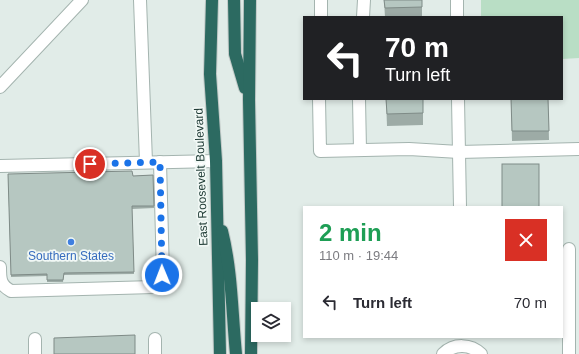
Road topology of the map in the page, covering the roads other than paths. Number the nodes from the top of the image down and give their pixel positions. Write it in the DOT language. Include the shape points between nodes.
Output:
graph roads {
  1 [pos="82,0"];
  2 [pos="140,0"];
  3 [pos="212,0"];
  4 [pos="234,0"];
  5 [pos="250,0"];
  6 [pos="321,0"];
  7 [pos="364,0"];
  8 [pos="457,0"];
  9 [pos="322,16"];
  10 [pos="363,16"];
  11 [pos="457,16"];
  12 [pos="0,87"];
  13 [pos="249,100"];
  14 [pos="319,100"];
  15 [pos="359,100"];
  16 [pos="458,100"];
  17 [pos="579,149"];
  18 [pos="360,150"];
  19 [pos="459,152"];
  20 [pos="216,161"];
  21 [pos="146,162"];
  22 [pos="160,162"];
  23 [pos="0,166"];
  24 [pos="460,206"];
  25 [pos="216,211"];
  26 [pos="570,249"];
  27 [pos="0,267"];
  28 [pos="35,339"];
  29 [pos="155,339"];
  30 [pos="468,342"];
  31 [pos="451,346"];
  32 [pos="35,354"];
  33 [pos="155,354"];
  34 [pos="220,354"];
  35 [pos="236,354"];
  36 [pos="251,354"];
  37 [pos="481,354"];
  38 [pos="569,354"];
  1 -- 12 [label="street"];
  2 -- 21 [label="street"];
  3 -- 20 [label="highway, East Roosevelt Boulevard" via="210,74"];
  4 -- 13 [label="highway" via="235,54"];
  5 -- 13 [label="highway"];
  6 -- 9 [label="street"];
  7 -- 10 [label="street"];
  8 -- 11 [label="street"];
  13 -- 36 [label="highway"];
  14 -- 18 [label="street" via="320,151"];
  15 -- 18 [label="street"];
  16 -- 19 [label="street"];
  17 -- 19 [label="street"];
  18 -- 19 [label="street"];
  19 -- 24 [label="street"];
  20 -- 22 [label="street"];
  20 -- 25 [label="highway, East Roosevelt Boulevard"];
  21 -- 22 [label="street"];
  21 -- 23 [label="street"];
  22 -- 27 [label="street" via="162,275 160,282 154,287 11,291 4,288 0,282"];
  25 -- 34 [label="highway, East Roosevelt Boulevard"];
  25 -- 35 [label="highway" via="226,246"];
  26 -- 38 [label="street"];
  28 -- 32 [label="street"];
  29 -- 33 [label="street"];
  30 -- 31 [label="street" via="462,346"];
  30 -- 37 [label="street"];
}
